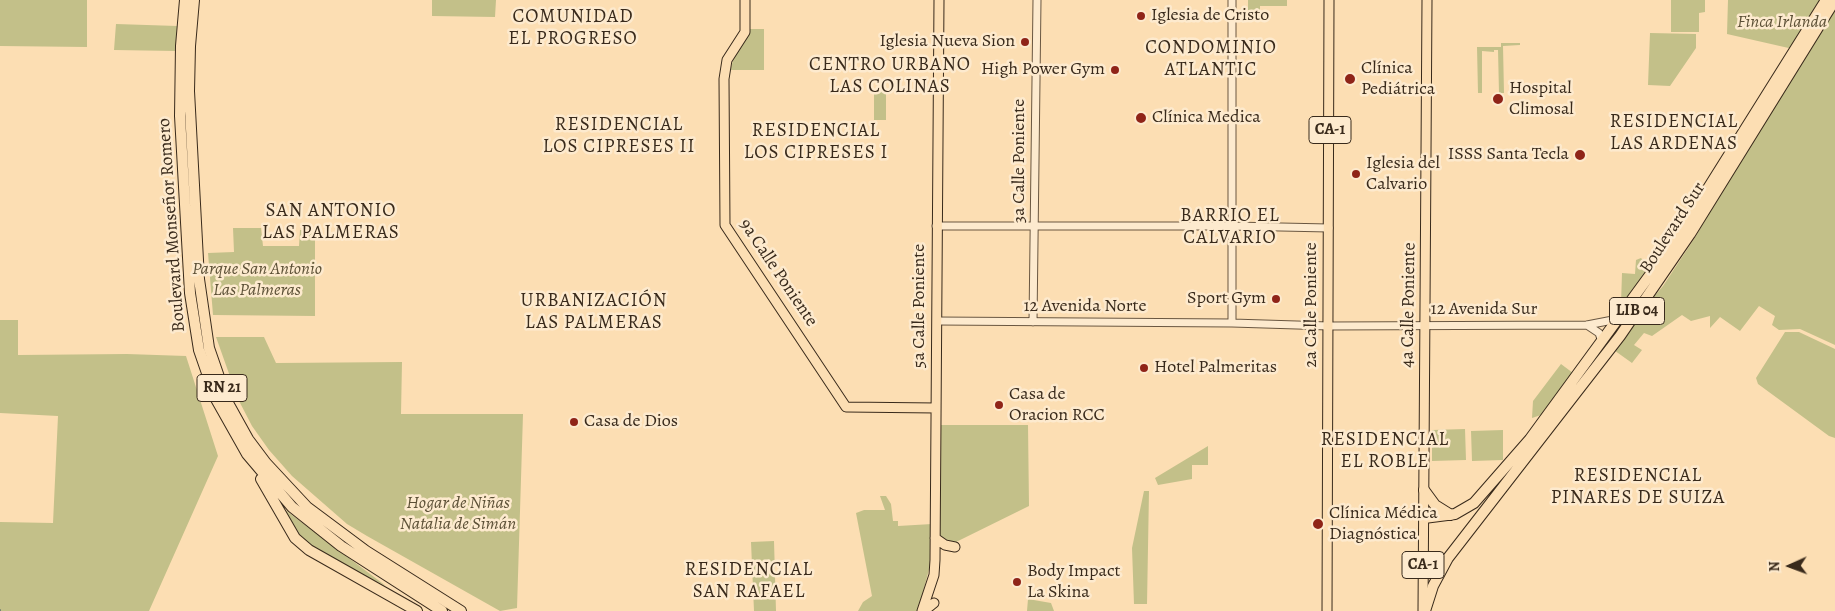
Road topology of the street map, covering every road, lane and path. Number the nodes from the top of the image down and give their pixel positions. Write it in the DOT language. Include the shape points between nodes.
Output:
graph roads {
  1 [pos="185,0"];
  2 [pos="194,0"];
  3 [pos="745,0"];
  4 [pos="938,0"];
  5 [pos="1037,0"];
  6 [pos="1232,0"];
  7 [pos="1330,0"];
  8 [pos="1427,0"];
  9 [pos="1826,0"];
  10 [pos="1835,0"];
  11 [pos="185,46"];
  12 [pos="185,57"];
  13 [pos="936,226"];
  14 [pos="1035,226"];
  15 [pos="1232,226"];
  16 [pos="1329,228"];
  17 [pos="1621,318"];
  18 [pos="937,322"];
  19 [pos="1033,322"];
  20 [pos="1232,323"];
  21 [pos="1425,325"];
  22 [pos="1587,325"];
  23 [pos="1329,326"];
  24 [pos="1602,343"];
  25 [pos="936,408"];
  26 [pos="247,454"];
  27 [pos="1424,490"];
  28 [pos="1497,511"];
  29 [pos="1483,514"];
  30 [pos="1451,515"];
  31 [pos="1424,518"];
  32 [pos="935,538"];
  33 [pos="955,547"];
  34 [pos="934,602"];
  35 [pos="417,611"];
  36 [pos="442,611"];
  37 [pos="461,611"];
  38 [pos="923,611"];
  39 [pos="1327,611"];
  40 [pos="1424,611"];
  1 -- 11 [label="highway, Boulevard Monseñor Romero / RN 21"];
  2 -- 11 [label="highway, Boulevard Monseñor Romero / RN 21"];
  3 -- 25 [label="main road, 9a Calle Poniente" via="746,32 727,60 724,79 725,225 846,406"];
  4 -- 13 [label="main road, 5a Calle Poniente"];
  5 -- 14 [label="street, 3a Calle Poniente"];
  6 -- 15 [label="street"];
  7 -- 16 [label="main road, 2a Calle Poniente / CA-1"];
  8 -- 21 [label="main road, 4a Calle Poniente / CA-1"];
  9 -- 17 [label="highway, Boulevard Sur / LIB 04" via="1678,238"];
  10 -- 29 [label="highway, Boulevard Sur / LIB 04" via="1659,280"];
  11 -- 12 [label="highway, Boulevard Monseñor Romero / RN 21"];
  12 -- 26 [label="highway, Boulevard Monseñor Romero / RN 21" via="181,153 196,337 216,399"];
  12 -- 37 [label="highway, Boulevard Monseñor Romero / RN 21" via="202,308 213,361 236,418 266,463 307,507 366,551"];
  13 -- 14 [label="street"];
  13 -- 18 [label="main road, 5a Calle Poniente"];
  14 -- 15 [label="street"];
  14 -- 19 [label="street, 3a Calle Poniente"];
  15 -- 16 [label="street"];
  15 -- 20 [label="street"];
  16 -- 23 [label="main road, 2a Calle Poniente / CA-1"];
  17 -- 22 [label="street, 12 Avenida Sur"];
  17 -- 24 [label="highway, Boulevard Sur / LIB 04"];
  18 -- 19 [label="street, 12 Avenida Norte"];
  18 -- 25 [label="main road, 5a Calle Poniente"];
  19 -- 20 [label="street, 12 Avenida Norte"];
  20 -- 23 [label="street, 12 Avenida Sur"];
  21 -- 22 [label="street, 12 Avenida Sur"];
  21 -- 23 [label="street, 12 Avenida Sur"];
  21 -- 27 [label="main road, 4a Calle Poniente / CA-1"];
  22 -- 24 [label="street" via="1599,332"];
  23 -- 39 [label="main road, 2a Calle Poniente / CA-1"];
  24 -- 30 [label="highway, Boulevard Sur / LIB 04" via="1535,433 1485,493 1465,509"];
  25 -- 32 [label="main road, 5a Calle Poniente"];
  26 -- 35 [label="highway" via="295,538 310,550"];
  26 -- 36 [label="highway, Boulevard Monseñor Romero / RN 21" via="306,521"];
  27 -- 30 [label="highway" via="1435,505"];
  27 -- 31 [label="main road, 4a Calle Poniente / CA-1"];
  28 -- 29 [label="highway"];
  29 -- 40 [label="highway, Boulevard Sur / LIB 04" via="1448,558"];
  30 -- 31 [label="highway, Boulevard Sur / LIB 04"];
  31 -- 40 [label="main road, 4a Calle Poniente / CA-1"];
  32 -- 33 [label="main road" via="944,545"];
  32 -- 38 [label="main road, 5a Calle Poniente" via="934,575"];
  34 -- 38 [label="main road"];
}
